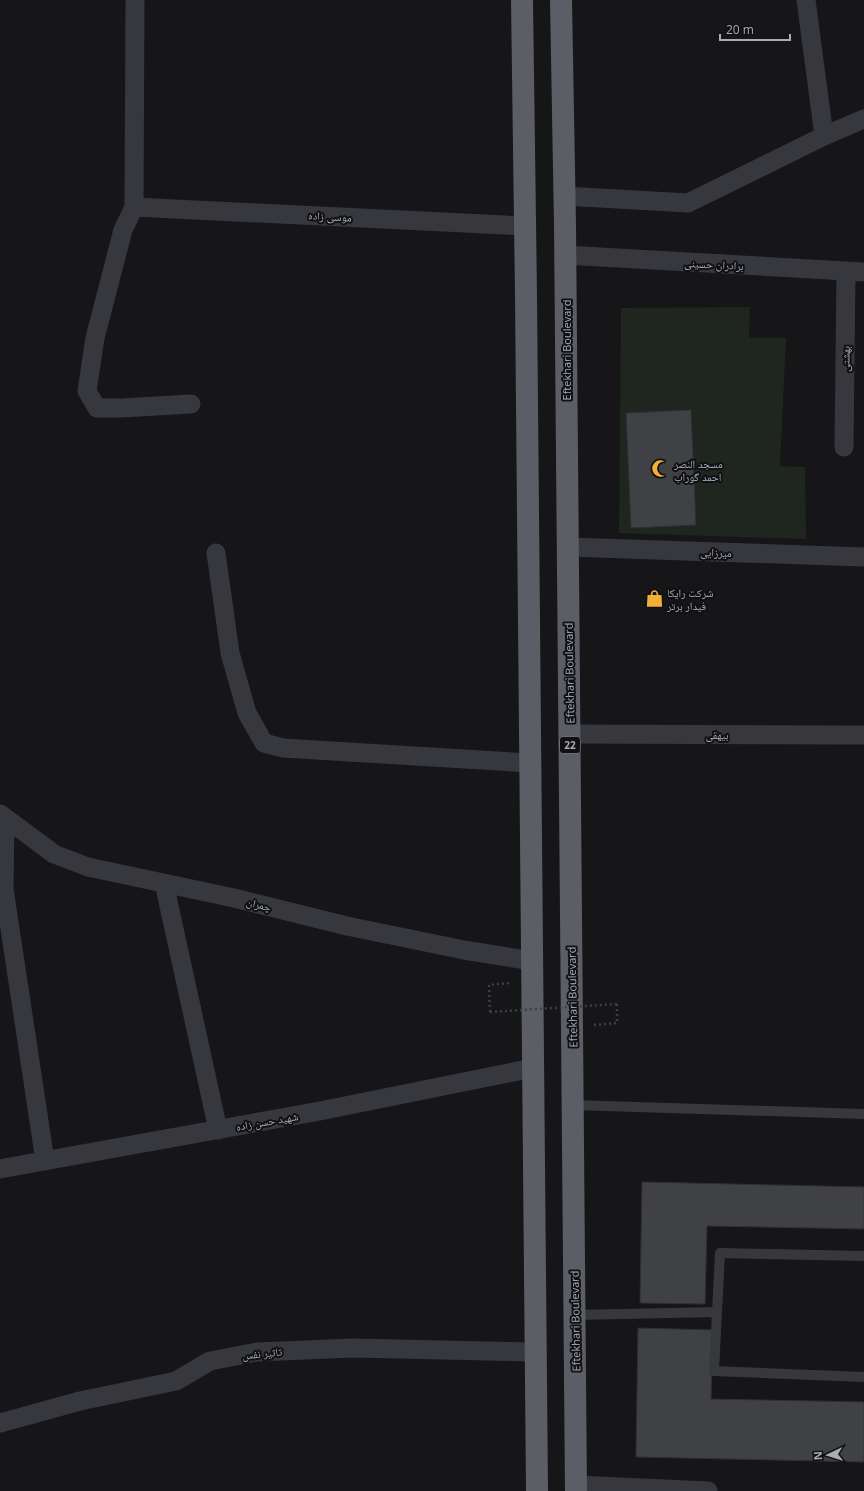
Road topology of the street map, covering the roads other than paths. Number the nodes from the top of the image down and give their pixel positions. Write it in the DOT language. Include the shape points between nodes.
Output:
graph roads {
  1 [pos="135,0"];
  2 [pos="522,0"];
  3 [pos="561,0"];
  4 [pos="806,0"];
  5 [pos="864,119"];
  6 [pos="824,136"];
  7 [pos="564,196"];
  8 [pos="134,207"];
  9 [pos="525,226"];
  10 [pos="565,255"];
  11 [pos="855,272"];
  12 [pos="191,404"];
  13 [pos="844,447"];
  14 [pos="568,547"];
  15 [pos="216,553"];
  16 [pos="864,557"];
  17 [pos="570,734"];
  18 [pos="864,735"];
  19 [pos="530,763"];
  20 [pos="2,816"];
  21 [pos="164,883"];
  22 [pos="532,961"];
  23 [pos="533,1068"];
  24 [pos="573,1105"];
  25 [pos="864,1114"];
  26 [pos="218,1130"];
  27 [pos="44,1161"];
  28 [pos="0,1169"];
  29 [pos="864,1256"];
  30 [pos="717,1312"];
  31 [pos="575,1315"];
  32 [pos="536,1352"];
  33 [pos="864,1377"];
  34 [pos="0,1423"];
  35 [pos="576,1488"];
  36 [pos="537,1491"];
  37 [pos="708,1491"];
  1 -- 8 [label="street"];
  2 -- 9 [label="highway"];
  3 -- 7 [label="highway, Eftekhari Boulevard / 22"];
  4 -- 6 [label="street"];
  5 -- 6 [label="street"];
  6 -- 7 [label="street" via="688,203"];
  7 -- 10 [label="highway, Eftekhari Boulevard / 22"];
  8 -- 9 [label="street, موسی زاده"];
  8 -- 12 [label="street" via="123,230 95,338 87,391 97,408"];
  9 -- 19 [label="highway"];
  10 -- 11 [label="street, برادران حسینی"];
  10 -- 14 [label="highway, Eftekhari Boulevard / 22"];
  11 -- 13 [label="street, بهشتی"];
  14 -- 16 [label="street, میرزایی"];
  14 -- 17 [label="highway, Eftekhari Boulevard / 22"];
  15 -- 19 [label="street" via="230,653 247,713 264,743 283,748"];
  17 -- 18 [label="street, بیهقی"];
  17 -- 24 [label="highway, Eftekhari Boulevard / 22"];
  19 -- 22 [label="highway"];
  20 -- 21 [label="street, چمران" via="54,854 88,867"];
  20 -- 27 [label="street" via="4,889"];
  21 -- 22 [label="street, چمران" via="347,926"];
  21 -- 26 [label="street"];
  22 -- 23 [label="highway"];
  23 -- 26 [label="street, شهید حسن زاده"];
  23 -- 32 [label="highway"];
  24 -- 25 [label="lane"];
  24 -- 31 [label="highway, Eftekhari Boulevard / 22"];
  26 -- 27 [label="street, شهید حسن زاده"];
  27 -- 28 [label="street, شهید حسن زاده"];
  29 -- 30 [label="lane" via="720,1253"];
  30 -- 31 [label="lane"];
  30 -- 33 [label="lane" via="714,1371"];
  31 -- 35 [label="highway, Eftekhari Boulevard / 22"];
  32 -- 34 [label="street, تاثیر نفس" via="353,1348 257,1352 210,1361 176,1381 80,1401"];
  32 -- 36 [label="highway"];
  35 -- 37 [label="street"];
}
